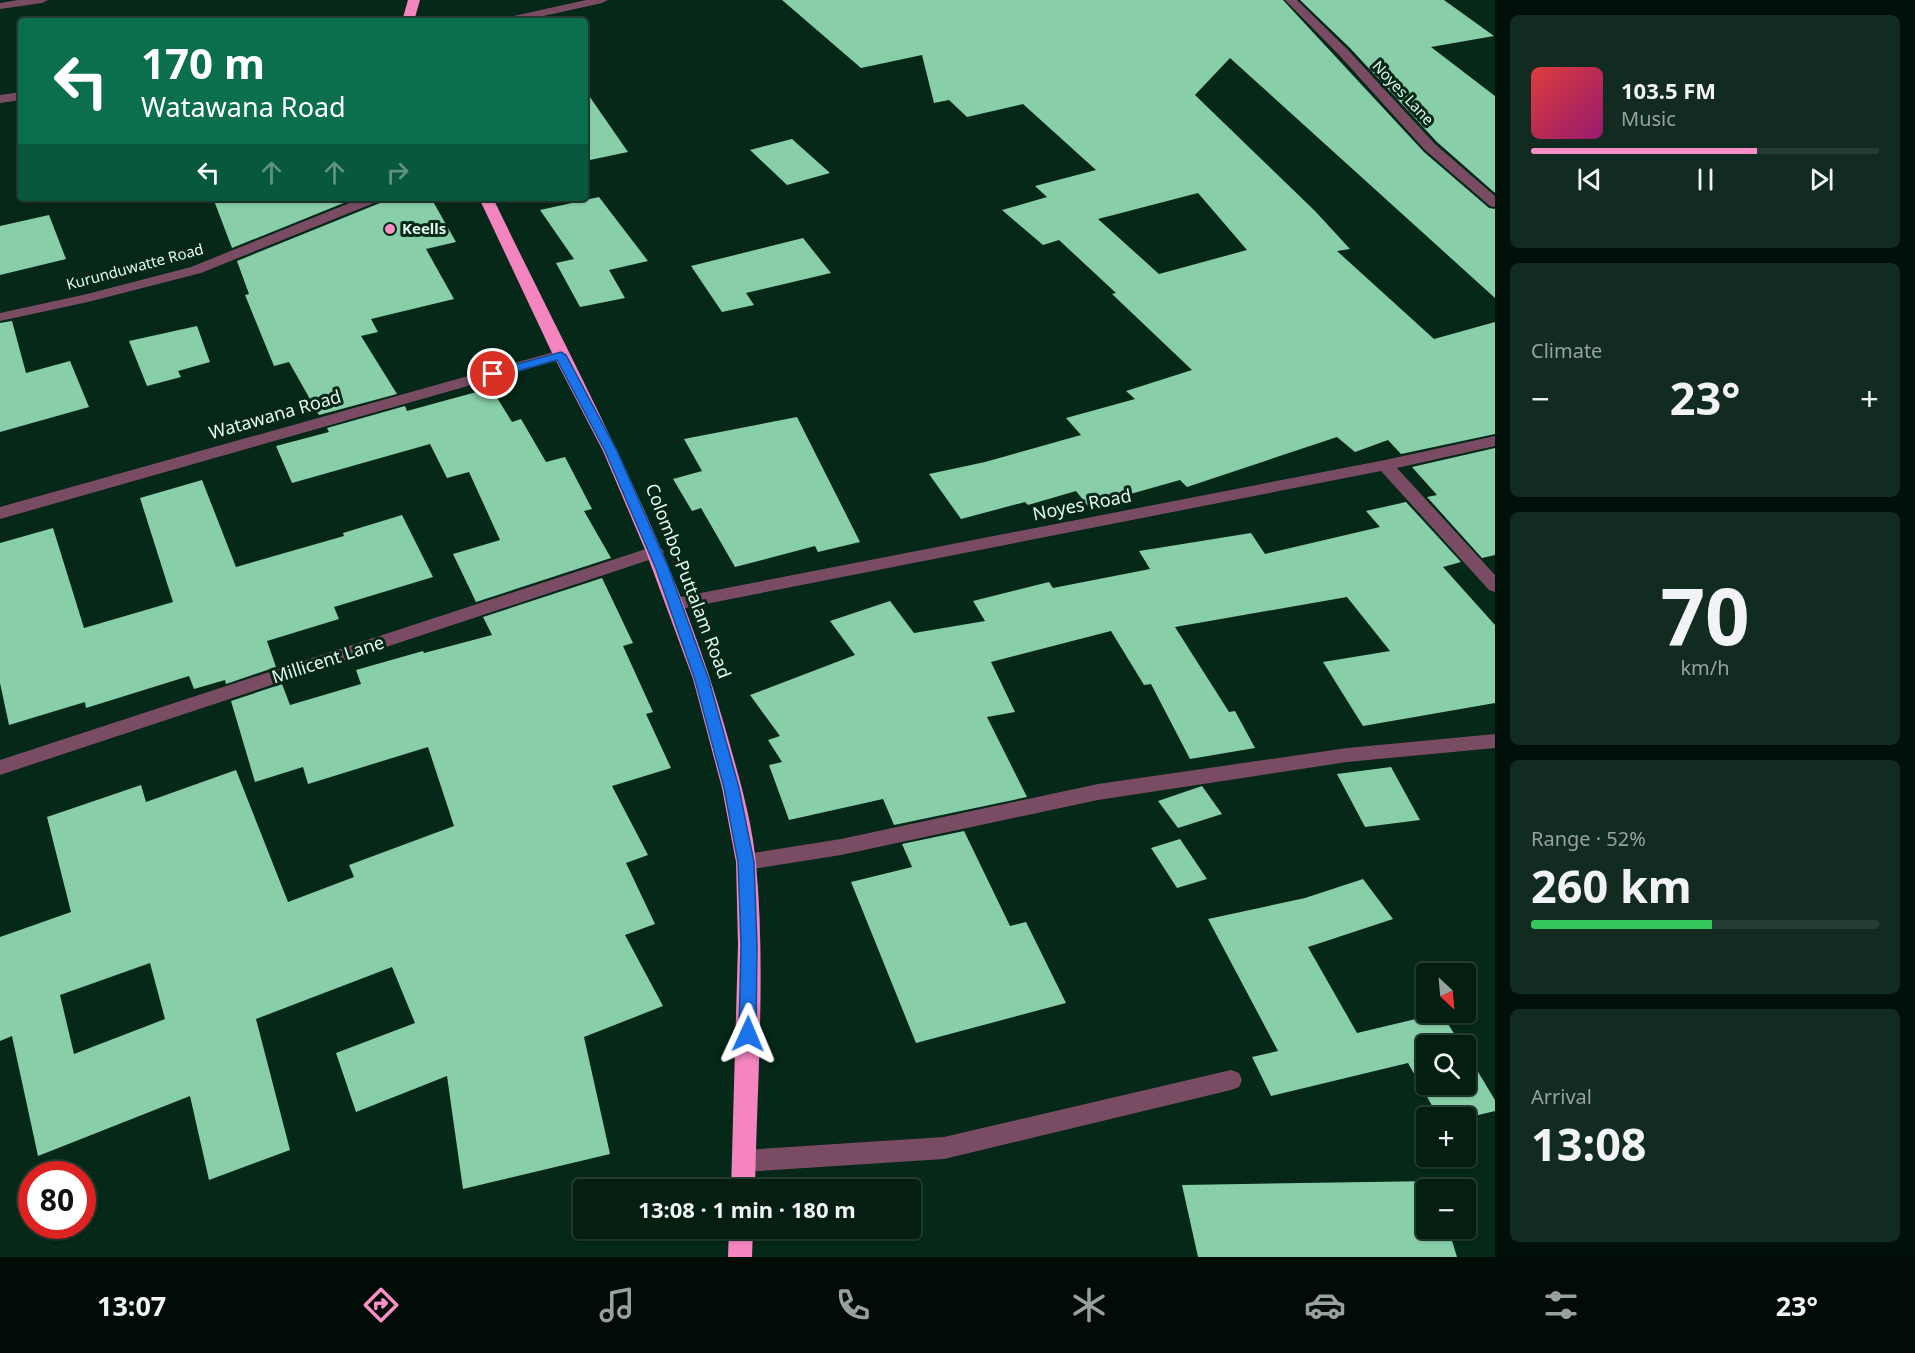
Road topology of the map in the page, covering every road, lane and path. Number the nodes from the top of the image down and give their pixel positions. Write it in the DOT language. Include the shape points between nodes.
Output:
graph roads {
  1 [pos="42,0"];
  2 [pos="414,0"];
  3 [pos="602,0"];
  4 [pos="1291,0"];
  5 [pos="0,6"];
  6 [pos="409,18"];
  7 [pos="519,18"];
  8 [pos="18,96"];
  9 [pos="0,99"];
  10 [pos="368,201"];
  11 [pos="487,201"];
  12 [pos="1495,203"];
  13 [pos="0,317"];
  14 [pos="561,355"];
  15 [pos="1495,441"];
  16 [pos="1384,465"];
  17 [pos="0,513"];
  18 [pos="655,552"];
  19 [pos="1495,586"];
  20 [pos="675,604"];
  21 [pos="1495,741"];
  22 [pos="0,768"];
  23 [pos="746,862"];
  24 [pos="1231,1080"];
  25 [pos="744,1161"];
  26 [pos="743,1179"];
  27 [pos="741,1239"];
  28 [pos="740,1257"];
  1 -- 5 [label="street"];
  2 -- 6 [label="highway"];
  3 -- 7 [label="street"];
  4 -- 12 [label="street, Noyes Lane" via="1430,147"];
  8 -- 9 [label="street"];
  10 -- 13 [label="street, Kurunduwatte Road" via="196,270"];
  11 -- 14 [label="highway, Colombo-Puttalam Road"];
  14 -- 17 [label="street, Watawana Road"];
  14 -- 18 [label="highway, Colombo-Puttalam Road" via="611,451"];
  15 -- 16 [label="street, Noyes Road"];
  16 -- 19 [label="street"];
  16 -- 20 [label="street, Noyes Road"];
  18 -- 20 [label="highway, Colombo-Puttalam Road"];
  18 -- 22 [label="street, Millicent Lane"];
  20 -- 23 [label="highway, Colombo-Puttalam Road" via="702,680 732,788"];
  21 -- 23 [label="street" via="1347,755 1098,792 841,848"];
  23 -- 25 [label="highway, Colombo-Puttalam Road" via="749,945"];
  24 -- 25 [label="street" via="944,1148"];
  25 -- 26 [label="highway, Colombo-Puttalam Road"];
  27 -- 28 [label="highway"];
}
